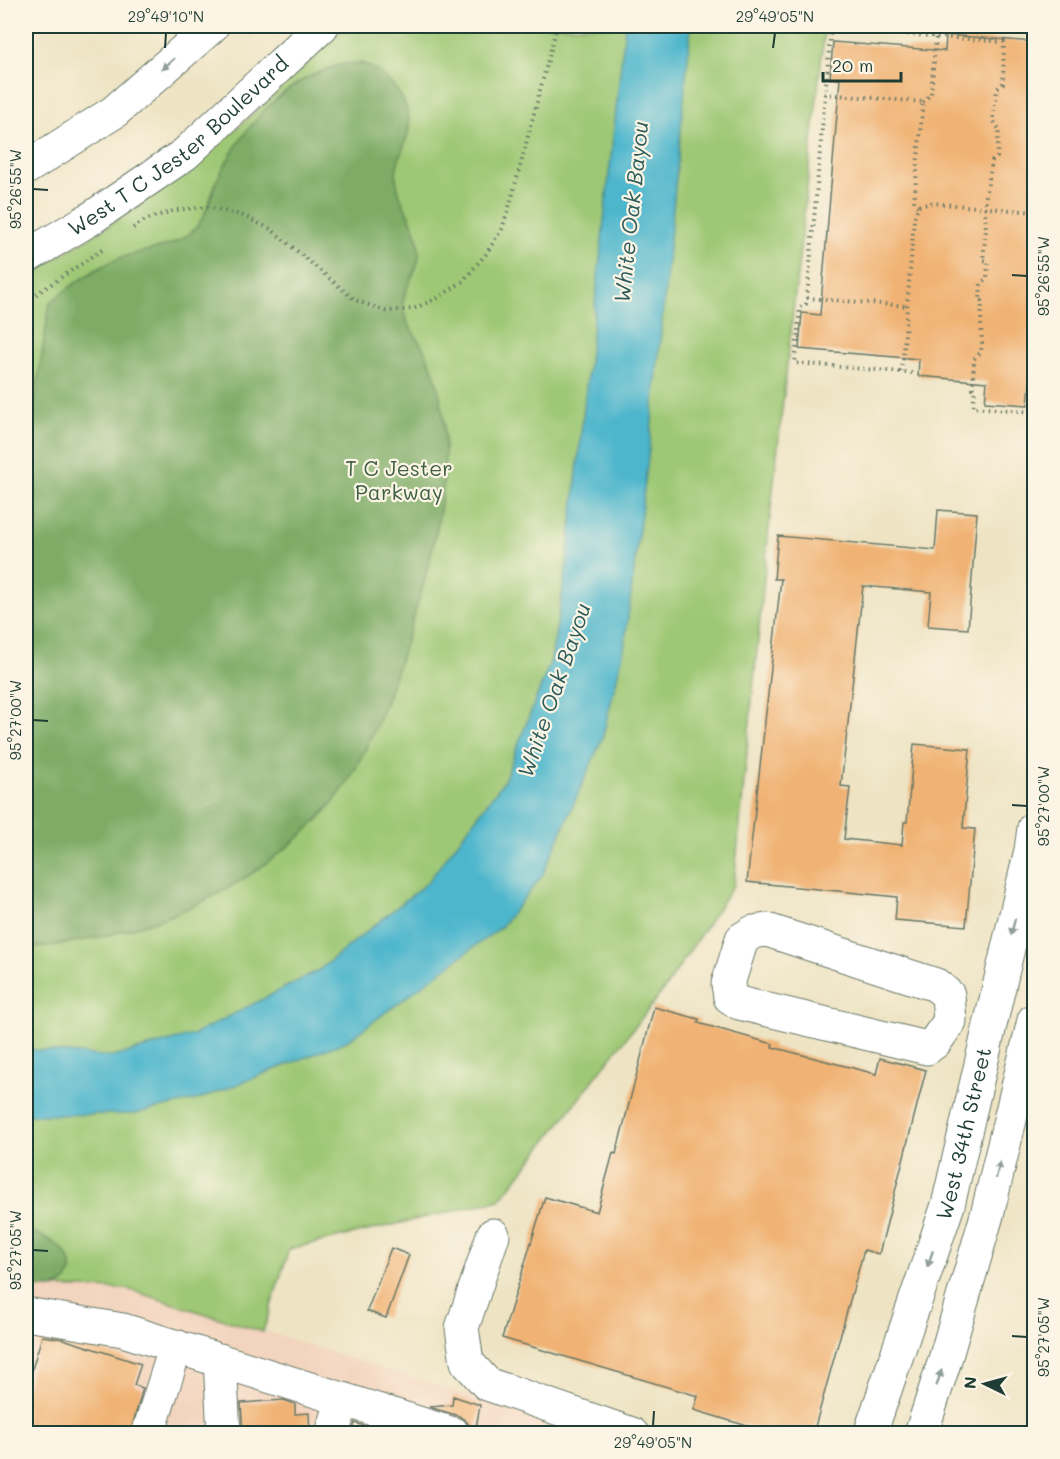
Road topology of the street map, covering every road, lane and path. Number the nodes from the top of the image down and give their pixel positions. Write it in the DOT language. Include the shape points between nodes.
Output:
graph roads {
  1 [pos="212,26"];
  2 [pos="557,26"];
  3 [pos="304,32"];
  4 [pos="936,36"];
  5 [pos="824,94"];
  6 [pos="923,102"];
  7 [pos="26,168"];
  8 [pos="918,206"];
  9 [pos="985,208"];
  10 [pos="1035,212"];
  11 [pos="128,232"];
  12 [pos="110,244"];
  13 [pos="26,257"];
  14 [pos="807,298"];
  15 [pos="26,301"];
  16 [pos="908,306"];
  17 [pos="902,372"];
  18 [pos="912,373"];
  19 [pos="1035,412"];
  20 [pos="1033,843"];
  21 [pos="1035,1020"];
  22 [pos="950,1021"];
  23 [pos="989,1032"];
  24 [pos="948,1205"];
  25 [pos="987,1215"];
  26 [pos="493,1235"];
  27 [pos="26,1314"];
  28 [pos="176,1346"];
  29 [pos="220,1360"];
  30 [pos="343,1399"];
  31 [pos="420,1429"];
  32 [pos="148,1434"];
  33 [pos="224,1434"];
  34 [pos="332,1434"];
  35 [pos="453,1434"];
  36 [pos="632,1434"];
  37 [pos="870,1434"];
  38 [pos="921,1434"];
  1 -- 7 [label="main road, one-way" via="114,112"];
  2 -- 11 [label="path" via="502,229 462,282 438,298 413,309 386,311 355,300 272,229 241,215 208,207 176,210 147,219"];
  3 -- 13 [label="main road, West T C Jester Boulevard" via="185,154"];
  4 -- 5 [label="path" via="831,28"];
  4 -- 6 [label="path" via="931,94"];
  4 -- 9 [label="path" via="1004,42 1003,83 997,89 993,120 999,129 997,157 992,161"];
  5 -- 6 [label="path"];
  5 -- 14 [label="path"];
  6 -- 8 [label="path" via="914,202"];
  8 -- 9 [label="path" via="931,203"];
  8 -- 16 [label="path"];
  9 -- 10 [label="path"];
  9 -- 19 [label="path" via="983,260 988,261 987,278 981,283 982,342 981,352 974,359 973,407"];
  12 -- 15 [label="path"];
  14 -- 16 [label="path"];
  14 -- 17 [label="path" via="800,307 795,363"];
  16 -- 17 [label="path"];
  17 -- 18 [label="path"];
  20 -- 23 [label="main road, West 34th Street, one-way"];
  25 -- 21 [label="main road, West 34th Street, one-way"];
  22 -- 22 [label="main road" via="948,995 936,984 766,930 742,939 728,984 730,997 739,1003 927,1048"];
  22 -- 23 [label="main road"];
  23 -- 24 [label="main road, West 34th Street"];
  24 -- 25 [label="main road"];
  24 -- 37 [label="main road, West 34th Street, one-way"];
  38 -- 25 [label="main road, West 34th Street, one-way"];
  26 -- 36 [label="main road" via="462,1329 467,1362 487,1384"];
  27 -- 28 [label="main road" via="123,1330"];
  28 -- 29 [label="main road"];
  28 -- 32 [label="main road"];
  29 -- 30 [label="main road"];
  29 -- 33 [label="main road"];
  30 -- 31 [label="main road"];
  30 -- 34 [label="main road"];
  31 -- 35 [label="main road"];
}
